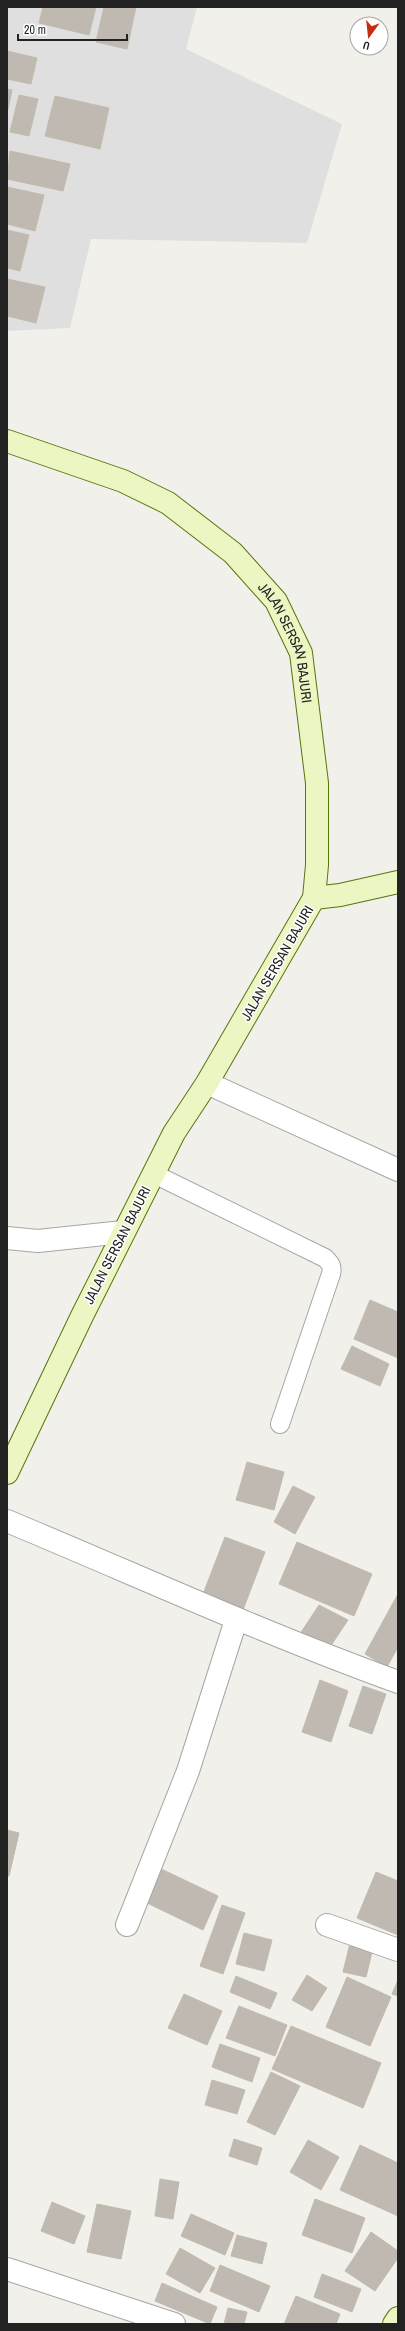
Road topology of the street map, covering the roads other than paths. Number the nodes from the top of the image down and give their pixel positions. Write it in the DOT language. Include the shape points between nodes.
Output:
graph roads {
  1 [pos="7,441"];
  2 [pos="398,882"];
  3 [pos="314,898"];
  4 [pos="207,1083"];
  5 [pos="398,1170"];
  6 [pos="154,1174"];
  7 [pos="123,1232"];
  8 [pos="7,1238"];
  9 [pos="280,1424"];
  10 [pos="7,1473"];
  11 [pos="7,1521"];
  12 [pos="236,1620"];
  13 [pos="398,1682"];
  14 [pos="127,1925"];
  15 [pos="327,1925"];
  16 [pos="398,1950"];
  17 [pos="7,2269"];
  18 [pos="398,2318"];
  19 [pos="174,2324"];
  20 [pos="394,2324"];
  1 -- 3 [label="main road, JALAN SERSAN BAJURI" via="123,481 168,503 233,553 276,601 301,653 303,668 317,782 317,865"];
  2 -- 3 [label="main road"];
  3 -- 4 [label="main road, JALAN SERSAN BAJURI"];
  4 -- 5 [label="street"];
  4 -- 6 [label="main road, JALAN SERSAN BAJURI" via="174,1133"];
  6 -- 7 [label="main road, JALAN SERSAN BAJURI"];
  6 -- 9 [label="lane" via="325,1258 330,1263 332,1274"];
  7 -- 8 [label="street" via="38,1241"];
  7 -- 10 [label="main road, JALAN SERSAN BAJURI"];
  11 -- 12 [label="street"];
  12 -- 13 [label="street"];
  12 -- 14 [label="street" via="188,1771"];
  15 -- 16 [label="street"];
  17 -- 19 [label="street"];
  18 -- 20 [label="main road"];
}
